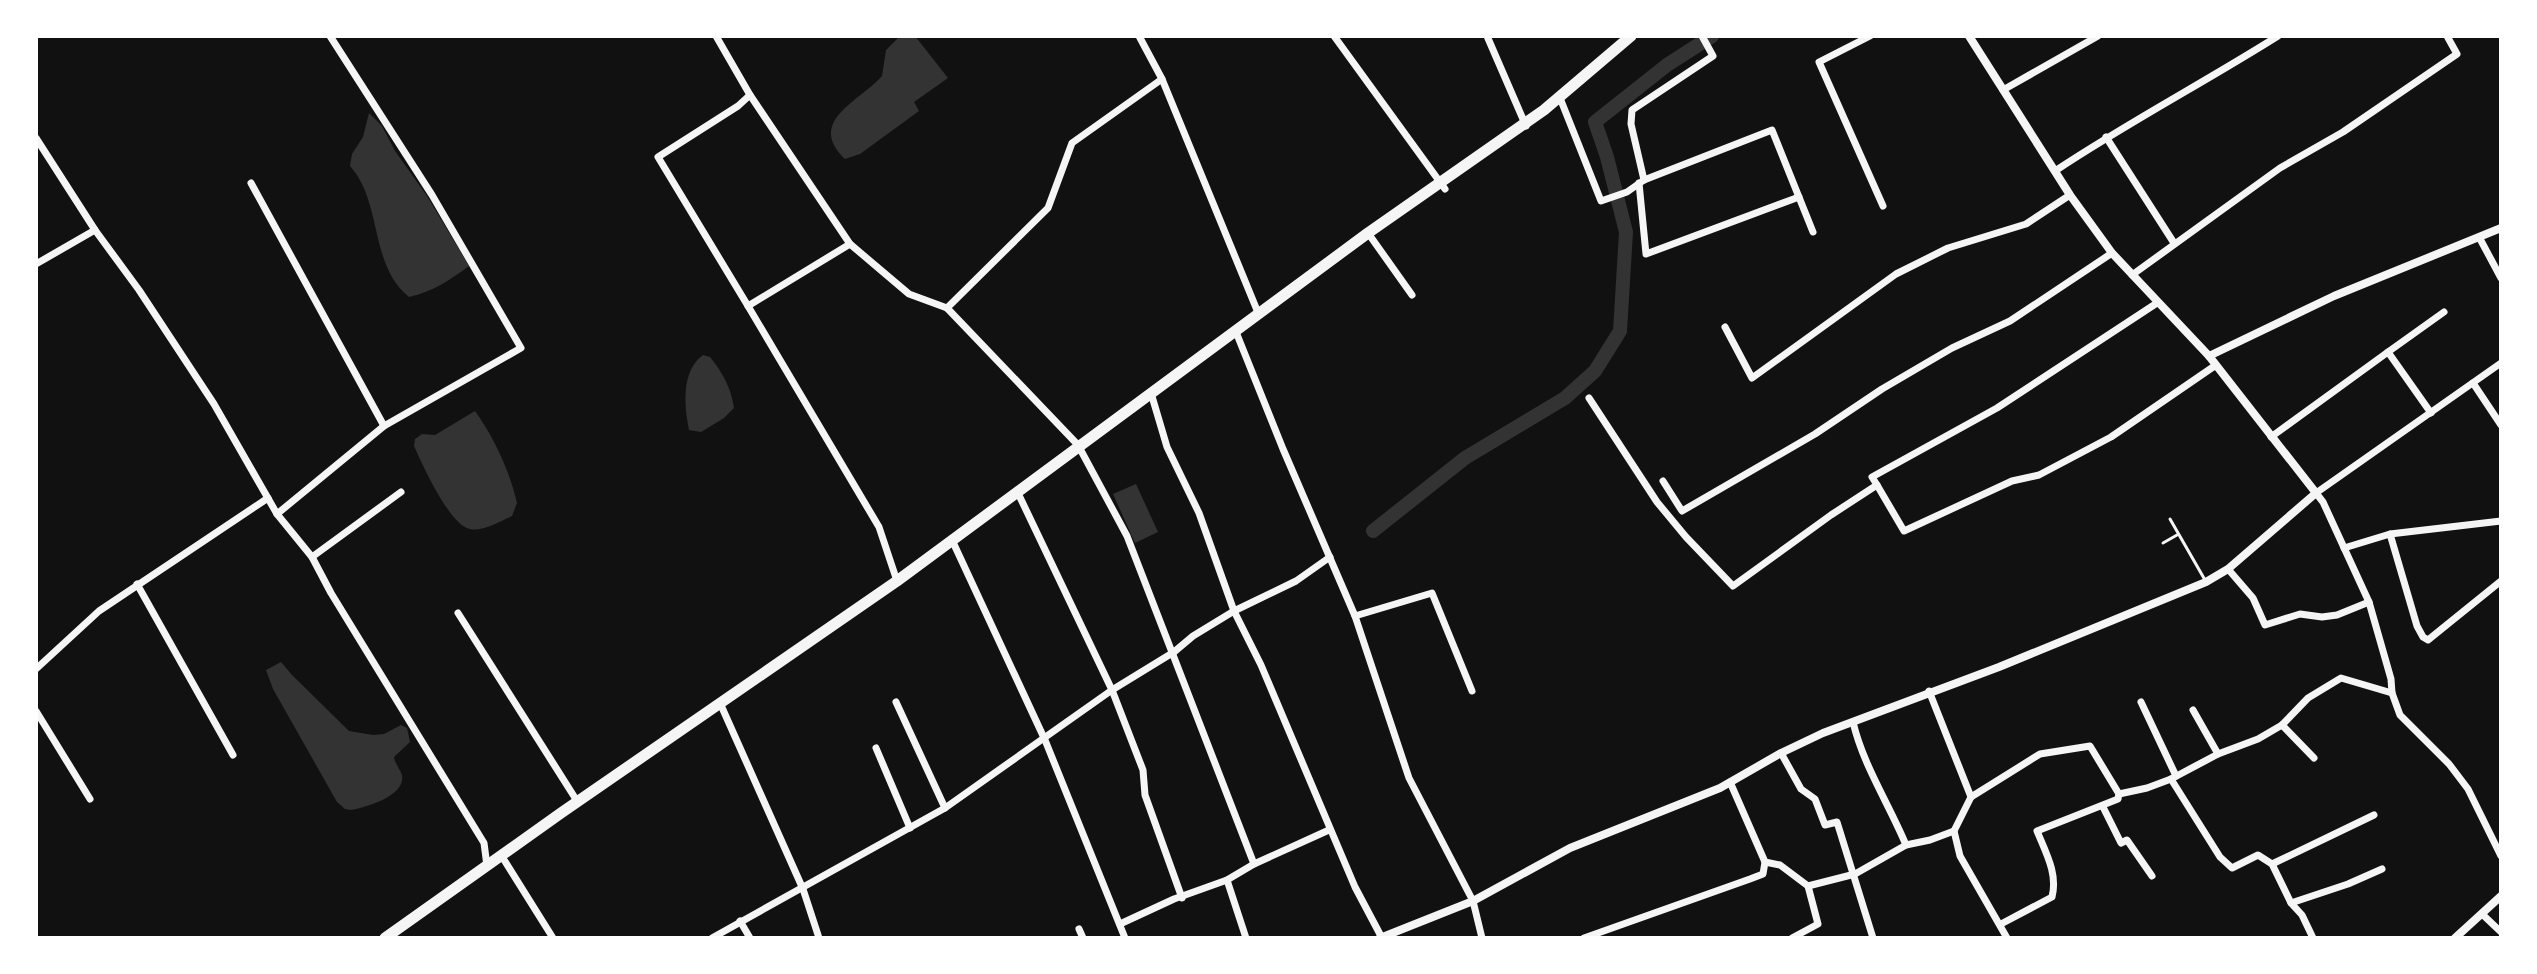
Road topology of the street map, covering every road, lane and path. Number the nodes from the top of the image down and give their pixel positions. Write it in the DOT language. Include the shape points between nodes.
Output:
graph roads {
  1 [pos="330,36"];
  2 [pos="716,36"];
  3 [pos="1139,36"];
  4 [pos="1334,36"];
  5 [pos="1487,36"];
  6 [pos="1631,36"];
  7 [pos="1702,36"];
  8 [pos="1870,36"];
  9 [pos="1969,36"];
  10 [pos="2098,36"];
  11 [pos="2447,36"];
  12 [pos="2276,37"];
  13 [pos="1162,79"];
  14 [pos="2003,90"];
  15 [pos="750,95"];
  16 [pos="1560,98"];
  17 [pos="1526,125"];
  18 [pos="2106,137"];
  19 [pos="36,138"];
  20 [pos="2055,171"];
  21 [pos="1641,182"];
  22 [pos="251,183"];
  23 [pos="1444,186"];
  24 [pos="2070,195"];
  25 [pos="1799,197"];
  26 [pos="1883,206"];
  27 [pos="2501,228"];
  28 [pos="95,230"];
  29 [pos="1813,232"];
  30 [pos="1368,233"];
  31 [pos="2479,237"];
  32 [pos="2174,243"];
  33 [pos="850,244"];
  34 [pos="2112,253"];
  35 [pos="36,264"];
  36 [pos="2132,275"];
  37 [pos="2501,278"];
  38 [pos="1412,295"];
  39 [pos="2157,303"];
  40 [pos="748,306"];
  41 [pos="947,308"];
  42 [pos="2444,312"];
  43 [pos="1259,315"];
  44 [pos="1725,327"];
  45 [pos="1236,332"];
  46 [pos="2388,352"];
  47 [pos="2209,356"];
  48 [pos="2501,363"];
  49 [pos="2216,365"];
  50 [pos="2473,383"];
  51 [pos="1151,393"];
  52 [pos="1589,398"];
  53 [pos="2431,413"];
  54 [pos="2501,425"];
  55 [pos="384,426"];
  56 [pos="2271,437"];
  57 [pos="1078,445"];
  58 [pos="1663,481"];
  59 [pos="1877,485"];
  60 [pos="1017,491"];
  61 [pos="401,492"];
  62 [pos="2316,493"];
  63 [pos="268,498"];
  64 [pos="277,514"];
  65 [pos="2170,519"];
  66 [pos="2501,521"];
  67 [pos="2390,534"];
  68 [pos="2177,535"];
  69 [pos="952,540"];
  70 [pos="2163,543"];
  71 [pos="2344,548"];
  72 [pos="312,557"];
  73 [pos="1330,557"];
  74 [pos="2228,569"];
  75 [pos="897,581"];
  76 [pos="2501,581"];
  77 [pos="2206,582"];
  78 [pos="137,584"];
  79 [pos="2369,602"];
  80 [pos="1234,611"];
  81 [pos="458,613"];
  82 [pos="1355,616"];
  83 [pos="1174,652"];
  84 [pos="36,669"];
  85 [pos="1112,690"];
  86 [pos="1472,691"];
  87 [pos="1929,691"];
  88 [pos="2392,693"];
  89 [pos="896,702"];
  90 [pos="2141,702"];
  91 [pos="720,703"];
  92 [pos="2193,710"];
  93 [pos="36,711"];
  94 [pos="1853,722"];
  95 [pos="2282,725"];
  96 [pos="1045,740"];
  97 [pos="876,748"];
  98 [pos="1781,753"];
  99 [pos="2218,754"];
  100 [pos="233,755"];
  101 [pos="2314,758"];
  102 [pos="2174,777"];
  103 [pos="1730,782"];
  104 [pos="2119,794"];
  105 [pos="1971,797"];
  106 [pos="90,799"];
  107 [pos="577,801"];
  108 [pos="2103,807"];
  109 [pos="945,808"];
  110 [pos="2374,815"];
  111 [pos="910,828"];
  112 [pos="1329,830"];
  113 [pos="1954,831"];
  114 [pos="1906,845"];
  115 [pos="501,855"];
  116 [pos="2501,856"];
  117 [pos="1765,862"];
  118 [pos="1254,864"];
  119 [pos="2272,864"];
  120 [pos="487,866"];
  121 [pos="2382,869"];
  122 [pos="1855,874"];
  123 [pos="2152,876"];
  124 [pos="1227,880"];
  125 [pos="1808,886"];
  126 [pos="803,889"];
  127 [pos="2501,896"];
  128 [pos="1182,898"];
  129 [pos="1473,901"];
  130 [pos="2291,903"];
  131 [pos="2482,914"];
  132 [pos="740,921"];
  133 [pos="1120,924"];
  134 [pos="2001,924"];
  135 [pos="2501,932"];
  136 [pos="401,934"];
  137 [pos="385,938"];
  138 [pos="553,938"];
  139 [pos="712,938"];
  140 [pos="750,938"];
  141 [pos="819,938"];
  142 [pos="1125,938"];
  143 [pos="1246,938"];
  144 [pos="1381,938"];
  145 [pos="1482,938"];
  146 [pos="1584,938"];
  147 [pos="1792,938"];
  148 [pos="1873,938"];
  149 [pos="2007,938"];
  150 [pos="2313,938"];
  151 [pos="2455,938"];
  1 -- 55 [label="street" via="521,348"];
  2 -- 15 [label="street"];
  3 -- 13 [label="street"];
  4 -- 23 [label="street"];
  5 -- 17 [label="street"];
  6 -- 16 [label="highway"];
  7 -- 21 [label="street" via="1713,56 1632,110"];
  8 -- 26 [label="street" via="1819,62"];
  9 -- 14 [label="street"];
  10 -- 14 [label="street"];
  11 -- 32 [label="street" via="2457,54"];
  12 -- 18 [label="street"];
  13 -- 41 [label="street" via="1072,143 1048,208"];
  13 -- 43 [label="street"];
  14 -- 20 [label="street"];
  15 -- 33 [label="street"];
  15 -- 40 [label="street" via="658,157"];
  16 -- 17 [label="highway"];
  16 -- 21 [label="street" via="1601,201"];
  17 -- 23 [label="highway"];
  18 -- 20 [label="street"];
  18 -- 32 [label="street"];
  19 -- 28 [label="street"];
  20 -- 24 [label="street"];
  21 -- 25 [label="street" via="1772,130"];
  21 -- 25 [label="street" via="1646,254"];
  22 -- 55 [label="street"];
  23 -- 30 [label="highway"];
  24 -- 34 [label="street"];
  24 -- 44 [label="street" via="2026,224 1948,248 1896,274 1752,378"];
  25 -- 29 [label="street"];
  27 -- 31 [label="street"];
  28 -- 35 [label="street"];
  28 -- 63 [label="street" via="214,404"];
  30 -- 38 [label="street"];
  30 -- 43 [label="highway"];
  31 -- 37 [label="street"];
  31 -- 47 [label="street" via="2334,296"];
  32 -- 36 [label="street"];
  33 -- 40 [label="street"];
  33 -- 41 [label="street" via="909,294"];
  34 -- 36 [label="street"];
  34 -- 58 [label="street" via="2010,321 1952,348 1682,511"];
  36 -- 39 [label="street"];
  39 -- 47 [label="street"];
  39 -- 59 [label="street" via="1997,408 1872,477"];
  40 -- 75 [label="street" via="879,527"];
  41 -- 57 [label="street"];
  42 -- 46 [label="street"];
  43 -- 45 [label="highway"];
  45 -- 51 [label="highway"];
  45 -- 73 [label="street"];
  46 -- 53 [label="street"];
  46 -- 56 [label="street"];
  47 -- 49 [label="street"];
  48 -- 50 [label="street"];
  49 -- 56 [label="street"];
  49 -- 59 [label="street" via="2111,437 2039,475 2012,481 1904,531"];
  50 -- 53 [label="street"];
  50 -- 54 [label="street"];
  51 -- 57 [label="highway"];
  51 -- 80 [label="street" via="1167,447 1199,513"];
  52 -- 59 [label="street" via="1657,502 1733,586"];
  53 -- 62 [label="street"];
  55 -- 64 [label="street"];
  56 -- 62 [label="street"];
  57 -- 60 [label="highway"];
  57 -- 83 [label="street" via="1127,536"];
  60 -- 69 [label="highway"];
  60 -- 85 [label="street"];
  61 -- 72 [label="street"];
  62 -- 71 [label="street"];
  62 -- 74 [label="street"];
  63 -- 64 [label="street"];
  63 -- 78 [label="street"];
  64 -- 72 [label="street"];
  65 -- 68 [label="lane"];
  66 -- 67 [label="street"];
  67 -- 71 [label="street"];
  67 -- 76 [label="street" via="2417,626 2428,640"];
  68 -- 70 [label="lane"];
  68 -- 77 [label="lane"];
  69 -- 75 [label="highway"];
  69 -- 96 [label="street"];
  71 -- 79 [label="street"];
  72 -- 120 [label="street" via="484,843"];
  73 -- 80 [label="street" via="1296,581"];
  73 -- 82 [label="street"];
  74 -- 77 [label="street"];
  74 -- 79 [label="street" via="2253,598 2265,625 2300,614 2337,615"];
  75 -- 91 [label="highway"];
  77 -- 87 [label="street"];
  78 -- 84 [label="street"];
  78 -- 100 [label="street"];
  79 -- 88 [label="street"];
  80 -- 83 [label="street"];
  80 -- 112 [label="street"];
  81 -- 107 [label="street"];
  82 -- 86 [label="street" via="1432,593"];
  82 -- 129 [label="street" via="1409,778"];
  83 -- 85 [label="street"];
  83 -- 118 [label="street"];
  85 -- 96 [label="street"];
  85 -- 128 [label="street"];
  87 -- 94 [label="street"];
  87 -- 105 [label="street"];
  88 -- 95 [label="street" via="2341,678 2308,698"];
  88 -- 116 [label="street" via="2400,715 2468,789"];
  89 -- 109 [label="street"];
  90 -- 102 [label="street"];
  91 -- 107 [label="highway"];
  91 -- 126 [label="street"];
  92 -- 99 [label="street"];
  93 -- 106 [label="street"];
  94 -- 98 [label="street"];
  94 -- 114 [label="street" via="1859,747"];
  95 -- 99 [label="street"];
  95 -- 101 [label="street"];
  96 -- 109 [label="street"];
  96 -- 133 [label="street"];
  97 -- 111 [label="street"];
  98 -- 103 [label="street"];
  98 -- 122 [label="street" via="1801,789 1815,799 1825,825 1837,822"];
  99 -- 102 [label="street"];
  102 -- 104 [label="street"];
  102 -- 119 [label="street" via="2227,865 2232,868 2258,855"];
  103 -- 117 [label="street"];
  103 -- 129 [label="street" via="1570,848"];
  104 -- 105 [label="street" via="2090,746 2040,754"];
  104 -- 108 [label="street"];
  105 -- 113 [label="street"];
  107 -- 115 [label="highway"];
  108 -- 123 [label="street" via="2121,843 2127,840"];
  108 -- 134 [label="street" via="2037,831 2050,860 2052,897"];
  109 -- 111 [label="street"];
  110 -- 119 [label="street"];
  111 -- 126 [label="street"];
  112 -- 118 [label="street"];
  112 -- 144 [label="street"];
  113 -- 114 [label="street"];
  113 -- 134 [label="street" via="1972,880"];
  114 -- 122 [label="street"];
  115 -- 120 [label="highway"];
  115 -- 138 [label="street"];
  117 -- 125 [label="street" via="1780,865"];
  117 -- 146 [label="street" via="1763,874"];
  118 -- 124 [label="street"];
  119 -- 130 [label="street"];
  120 -- 136 [label="highway"];
  121 -- 130 [label="street"];
  122 -- 125 [label="street"];
  122 -- 148 [label="street"];
  124 -- 128 [label="street"];
  124 -- 143 [label="street"];
  125 -- 147 [label="street" via="1818,924"];
  126 -- 132 [label="street"];
  126 -- 141 [label="street"];
  127 -- 131 [label="street"];
  128 -- 133 [label="street"];
  129 -- 144 [label="street"];
  129 -- 145 [label="street"];
  130 -- 150 [label="street"];
  131 -- 135 [label="street"];
  131 -- 151 [label="street"];
  132 -- 139 [label="street"];
  132 -- 140 [label="street"];
  133 -- 142 [label="street"];
  134 -- 149 [label="street"];
  136 -- 137 [label="highway"];
}
